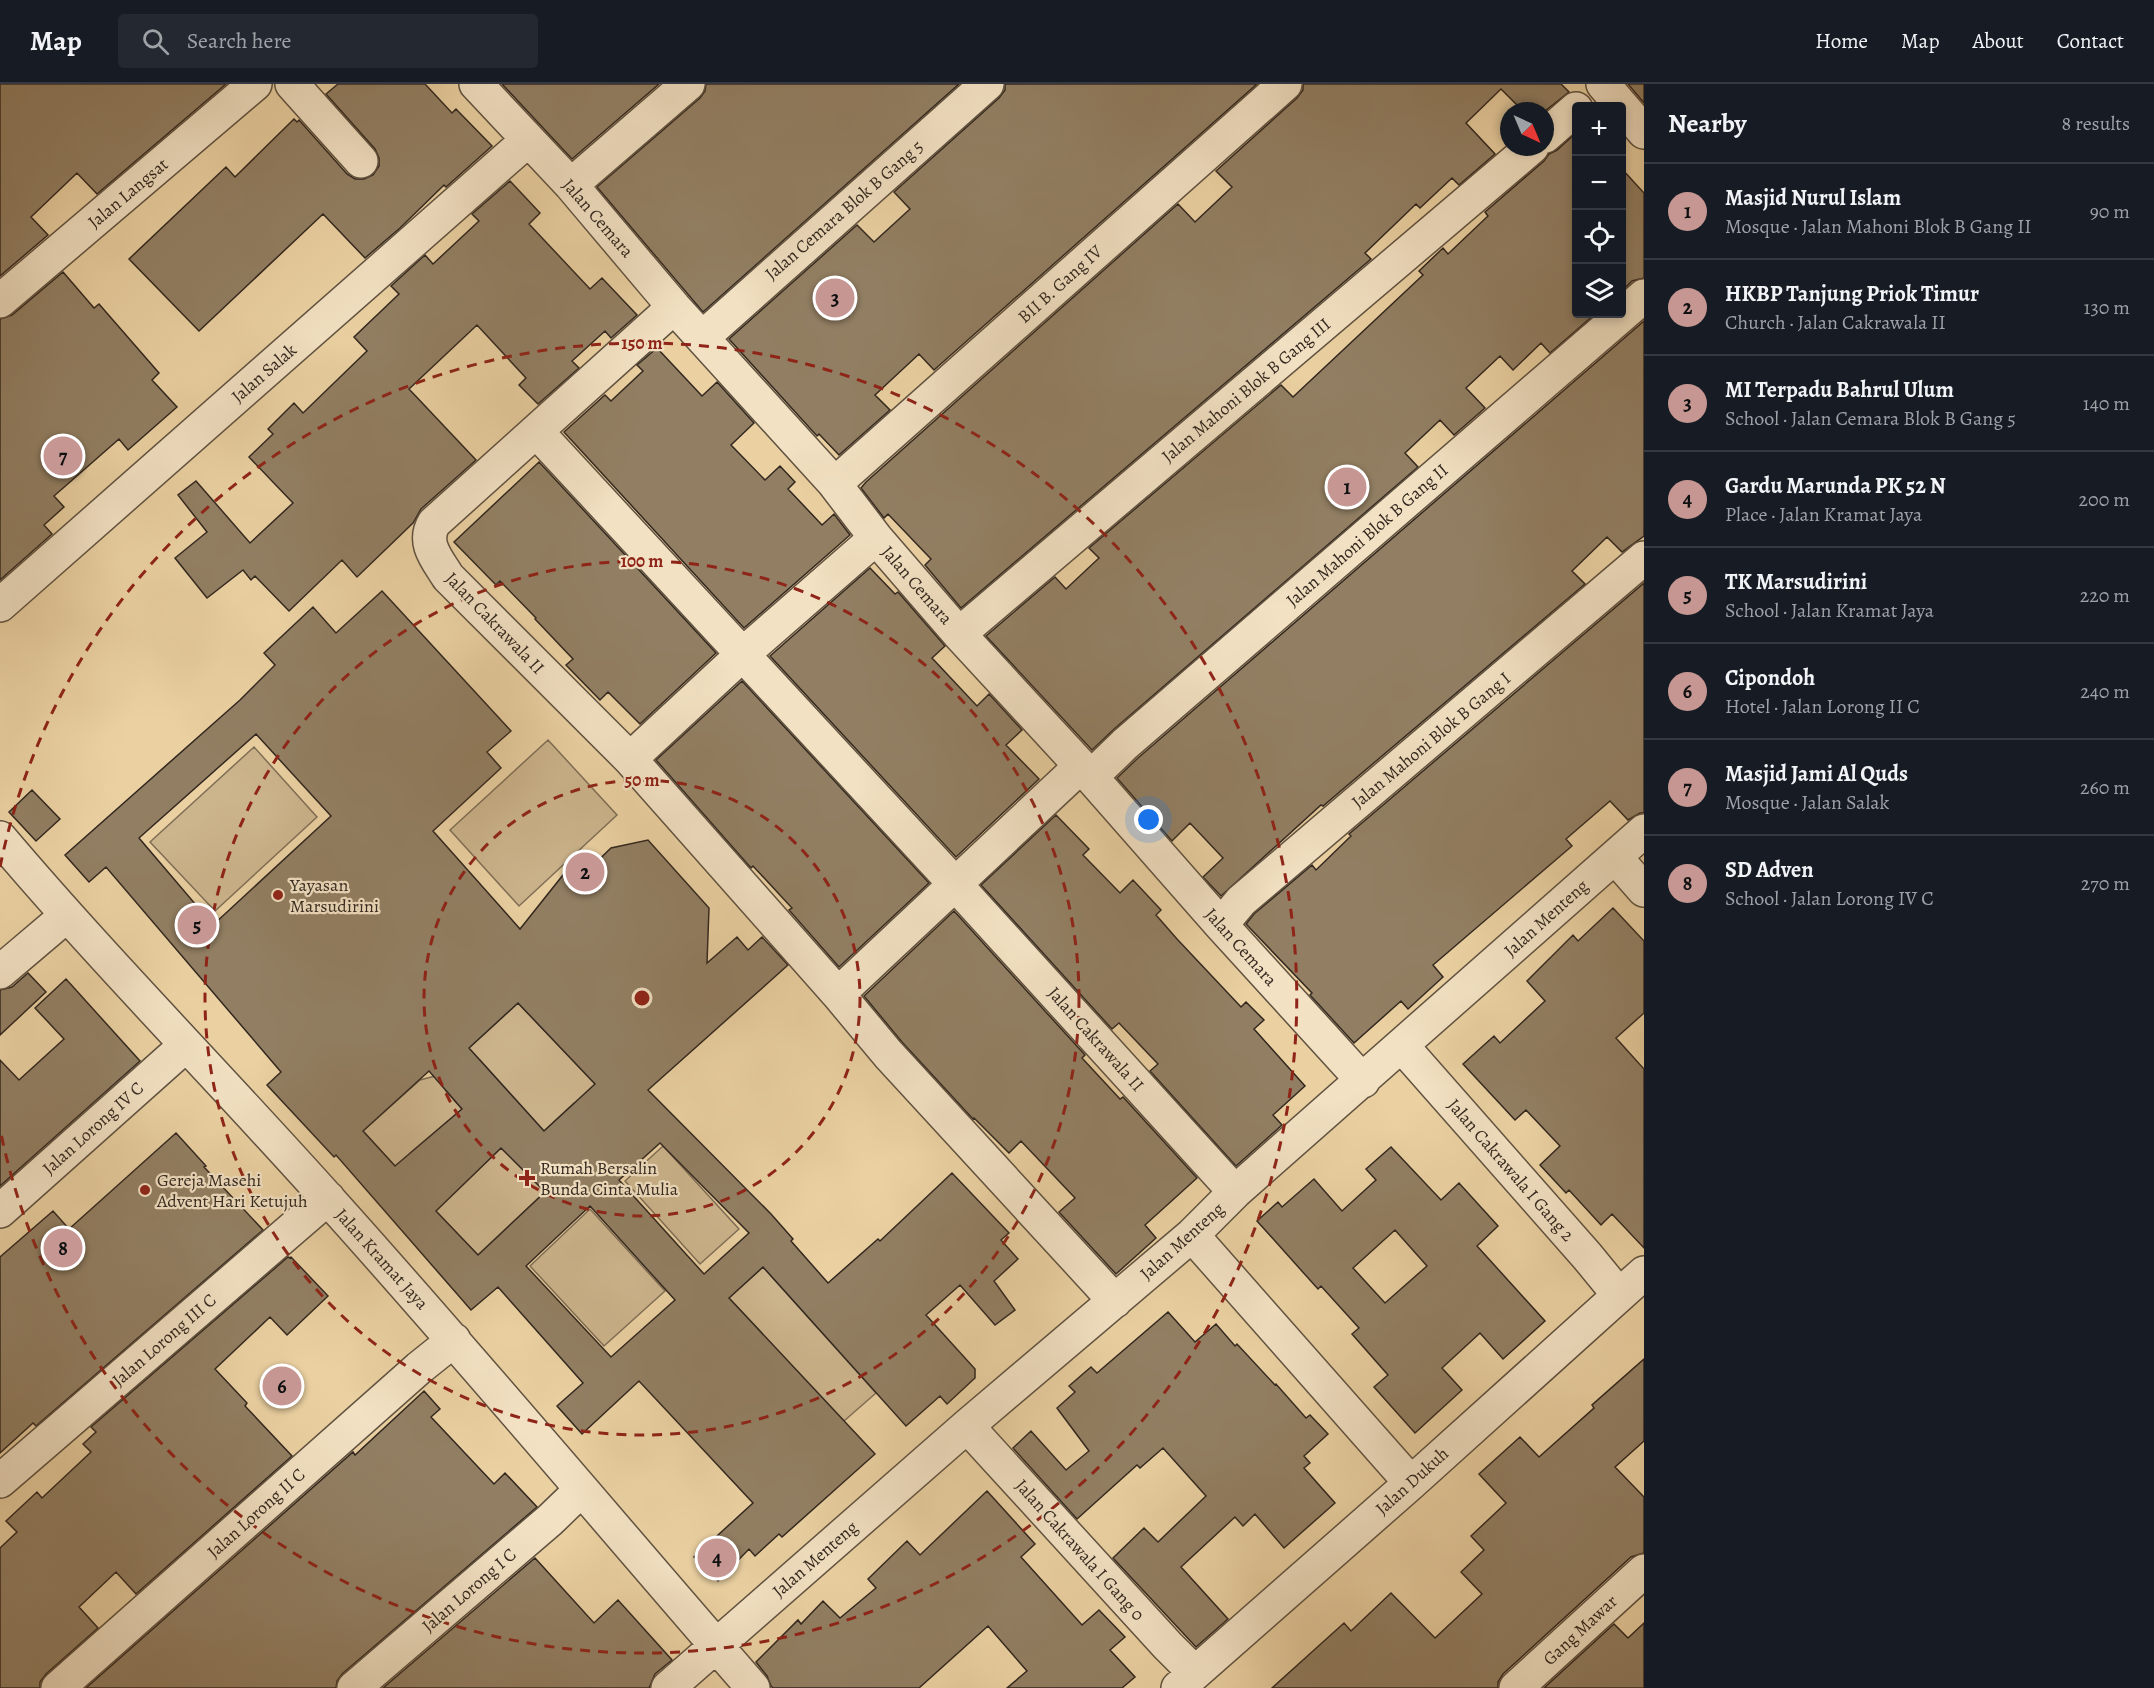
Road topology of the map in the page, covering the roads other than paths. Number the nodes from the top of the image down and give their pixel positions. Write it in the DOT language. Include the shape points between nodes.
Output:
graph roads {
  1 [pos="255,84"];
  2 [pos="292,84"];
  3 [pos="476,84"];
  4 [pos="688,84"];
  5 [pos="987,84"];
  6 [pos="1285,84"];
  7 [pos="1605,85"];
  8 [pos="1585,102"];
  9 [pos="1572,113"];
  10 [pos="1554,128"];
  11 [pos="1644,132"];
  12 [pos="528,140"];
  13 [pos="1521,156"];
  14 [pos="361,161"];
  15 [pos="571,185"];
  16 [pos="1644,296"];
  17 [pos="0,301"];
  18 [pos="674,307"];
  19 [pos="703,337"];
  20 [pos="537,432"];
  21 [pos="834,483"];
  22 [pos="876,538"];
  23 [pos="1644,558"];
  24 [pos="0,605"];
  25 [pos="959,634"];
  26 [pos="743,654"];
  27 [pos="630,759"];
  28 [pos="1086,771"];
  29 [pos="1644,831"];
  30 [pos="0,838"];
  31 [pos="1615,856"];
  32 [pos="956,885"];
  33 [pos="1644,890"];
  34 [pos="66,916"];
  35 [pos="1221,925"];
  36 [pos="0,972"];
  37 [pos="838,994"];
  38 [pos="186,1045"];
  39 [pos="1402,1046"];
  40 [pos="1363,1081"];
  41 [pos="1236,1192"];
  42 [pos="328,1198"];
  43 [pos="0,1211"];
  44 [pos="1192,1235"];
  45 [pos="1644,1273"];
  46 [pos="1619,1295"];
  47 [pos="1115,1300"];
  48 [pos="454,1340"];
  49 [pos="967,1426"];
  50 [pos="0,1481"];
  51 [pos="1411,1483"];
  52 [pos="581,1490"];
  53 [pos="1644,1571"];
  54 [pos="716,1645"];
  55 [pos="1187,1681"];
  56 [pos="58,1688"];
  57 [pos="354,1688"];
  58 [pos="668,1688"];
  59 [pos="753,1688"];
  60 [pos="1516,1688"];
  1 -- 17 [label="street, Jalan Langsat"];
  2 -- 14 [label="street"];
  3 -- 12 [label="street, Jalan Cemara"];
  4 -- 15 [label="street"];
  5 -- 19 [label="street, Jalan Cemara Blok B Gang 5"];
  6 -- 21 [label="street, BII B. Gang IV"];
  7 -- 8 [label="street"];
  7 -- 11 [label="street"];
  9 -- 10 [label="street"];
  12 -- 15 [label="street, Jalan Cemara"];
  12 -- 24 [label="street, Jalan Salak"];
  13 -- 25 [label="street, Jalan Mahoni Blok B Gang III"];
  15 -- 18 [label="street, Jalan Cemara"];
  16 -- 28 [label="street, Jalan Mahoni Blok B Gang II" via="1125,744"];
  18 -- 19 [label="street, Jalan Cemara"];
  18 -- 20 [label="street, Jalan Cakrawala II"];
  19 -- 21 [label="street, Jalan Cemara"];
  20 -- 26 [label="street, Jalan Cakrawala II"];
  20 -- 27 [label="street, Jalan Cakrawala II" via="434,523 428,532 429,543 448,577"];
  21 -- 22 [label="street, Jalan Cemara"];
  22 -- 25 [label="street, Jalan Cemara"];
  22 -- 26 [label="street"];
  23 -- 35 [label="street, Jalan Mahoni Blok B Gang I" via="1241,902"];
  25 -- 28 [label="street, Jalan Cemara"];
  26 -- 27 [label="street"];
  26 -- 32 [label="street, Jalan Cakrawala II"];
  27 -- 37 [label="street, Jalan Cakrawala II"];
  28 -- 32 [label="street"];
  28 -- 35 [label="street, Jalan Cemara"];
  29 -- 31 [label="street, Jalan Menteng"];
  30 -- 34 [label="street, Jalan Kramat Jaya"];
  31 -- 33 [label="street"];
  31 -- 39 [label="street, Jalan Menteng"];
  32 -- 37 [label="street"];
  32 -- 41 [label="street, Jalan Cakrawala II"];
  34 -- 36 [label="street"];
  34 -- 38 [label="street, Jalan Kramat Jaya"];
  35 -- 40 [label="street, Jalan Cemara"];
  37 -- 47 [label="street, Jalan Cakrawala II" via="888,1054"];
  38 -- 42 [label="street, Jalan Kramat Jaya"];
  38 -- 43 [label="street, Jalan Lorong IV C"];
  39 -- 40 [label="street, Jalan Menteng"];
  39 -- 46 [label="street, Jalan Cakrawala I Gang 2"];
  40 -- 41 [label="street, Jalan Menteng"];
  41 -- 44 [label="street, Jalan Menteng"];
  42 -- 48 [label="street, Jalan Kramat Jaya"];
  42 -- 50 [label="street, Jalan Lorong III C"];
  44 -- 47 [label="street, Jalan Menteng"];
  44 -- 51 [label="street"];
  45 -- 46 [label="street, Jalan Dukuh"];
  46 -- 51 [label="street, Jalan Dukuh"];
  47 -- 49 [label="street, Jalan Menteng"];
  48 -- 52 [label="street, Jalan Kramat Jaya"];
  48 -- 56 [label="street, Jalan Lorong II C"];
  49 -- 54 [label="street, Jalan Menteng"];
  49 -- 55 [label="street, Jalan Cakrawala I Gang 0" via="1168,1646"];
  51 -- 55 [label="street, Jalan Dukuh"];
  52 -- 54 [label="street, Jalan Kramat Jaya"];
  52 -- 57 [label="street, Jalan Lorong I C"];
  53 -- 60 [label="street, Gang Mawar"];
  54 -- 58 [label="street, Jalan Menteng"];
  54 -- 59 [label="street, Jalan Kramat Jaya"];
}
